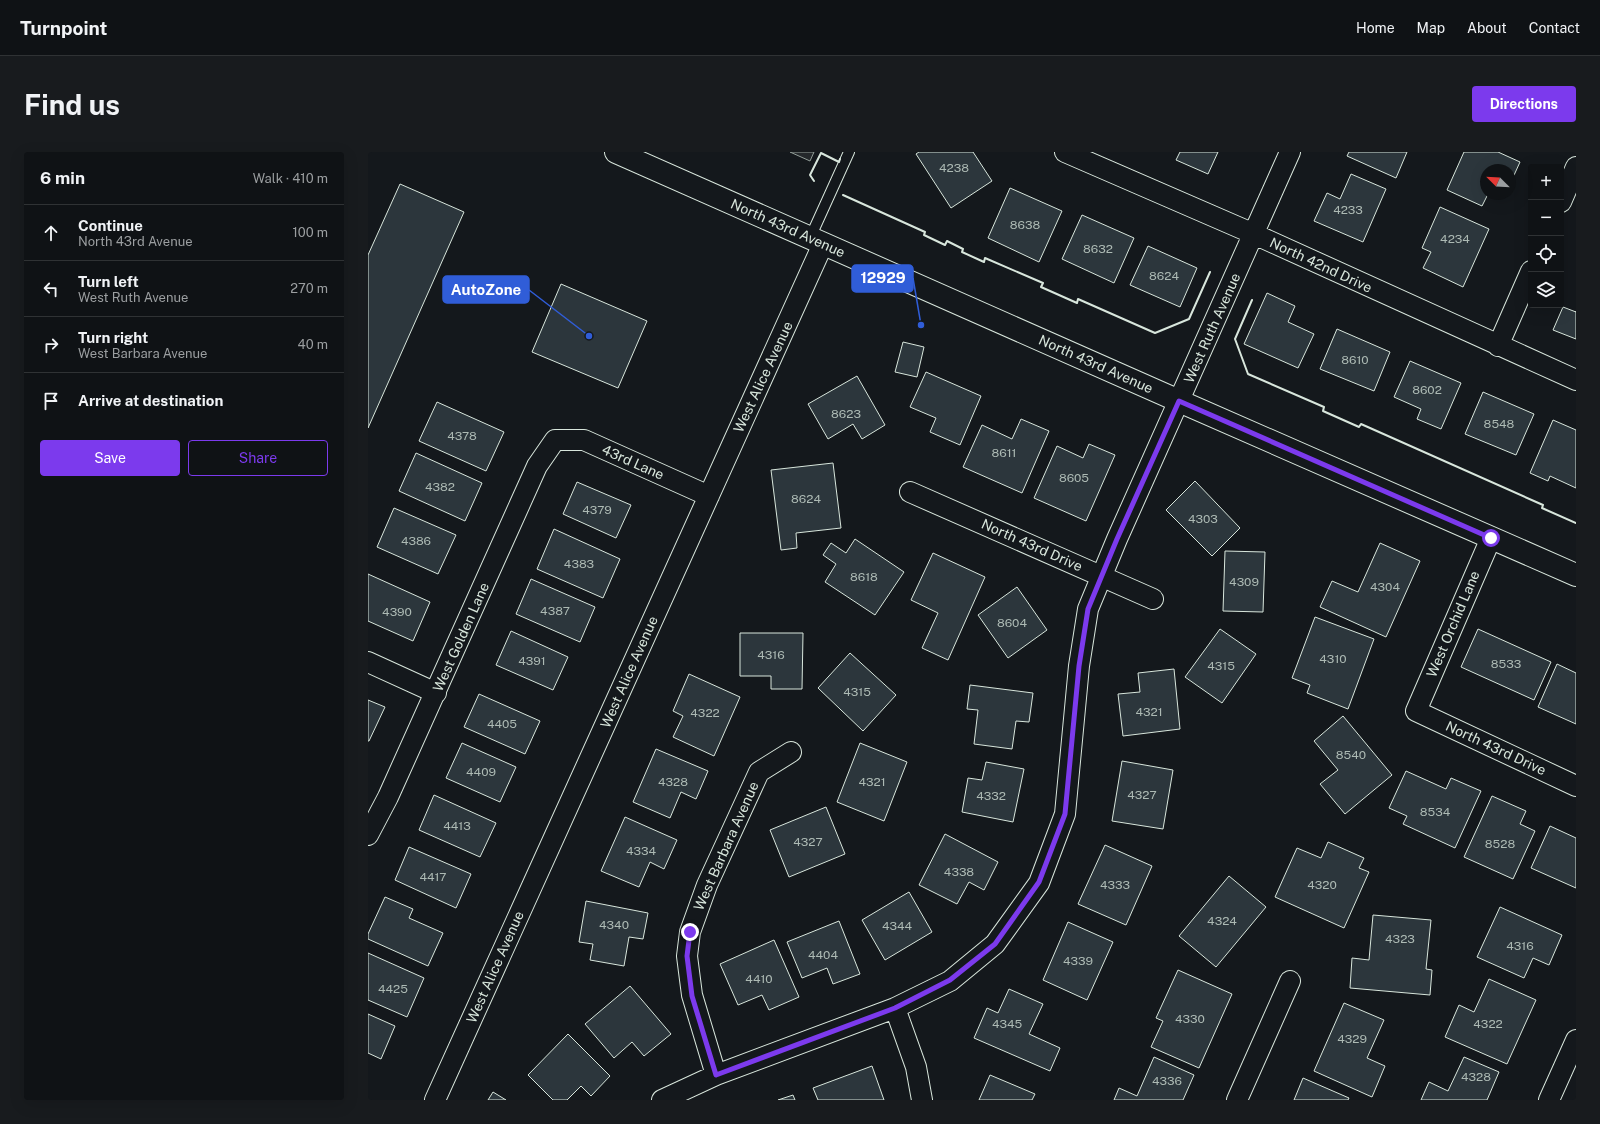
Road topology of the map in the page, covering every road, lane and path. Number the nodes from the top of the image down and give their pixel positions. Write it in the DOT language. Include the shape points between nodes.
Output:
graph roads {
  1 [pos="616,152"];
  2 [pos="849,152"];
  3 [pos="1065,152"];
  4 [pos="1290,152"];
  5 [pos="1576,167"];
  6 [pos="1562,200"];
  7 [pos="1254,234"];
  8 [pos="817,241"];
  9 [pos="1531,272"];
  10 [pos="1498,346"];
  11 [pos="1576,380"];
  12 [pos="1179,401"];
  13 [pos="555,440"];
  14 [pos="910,492"];
  15 [pos="709,496"];
  16 [pos="1491,538"];
  17 [pos="1576,574"];
  18 [pos="1102,576"];
  19 [pos="1154,598"];
  20 [pos="368,662"];
  21 [pos="436,693"];
  22 [pos="1416,711"];
  23 [pos="791,752"];
  24 [pos="1576,786"];
  25 [pos="368,835"];
  26 [pos="1290,981"];
  27 [pos="895,1008"];
  28 [pos="1576,1040"];
  29 [pos="716,1075"];
  30 [pos="435,1100"];
  31 [pos="662,1100"];
  32 [pos="922,1100"];
  33 [pos="1237,1100"];
  34 [pos="1549,1100"];
  1 -- 8 [label="main road, North 43rd Avenue"];
  2 -- 8 [label="lane"];
  3 -- 7 [label="street, North 42nd Drive"];
  4 -- 7 [label="street, West Ruth Avenue"];
  5 -- 6 [label="street"];
  7 -- 10 [label="street, North 42nd Drive"];
  7 -- 12 [label="street, West Ruth Avenue"];
  8 -- 12 [label="main road, North 43rd Avenue"];
  8 -- 15 [label="street, West Alice Avenue"];
  9 -- 10 [label="street"];
  10 -- 11 [label="street, North 42nd Drive"];
  12 -- 16 [label="main road, North 43rd Avenue"];
  12 -- 18 [label="street, West Ruth Avenue"];
  13 -- 15 [label="street, 43rd Lane" via="584,440"];
  13 -- 21 [label="street, West Golden Lane" via="537,466"];
  14 -- 18 [label="street, North 43rd Drive"];
  15 -- 30 [label="street, West Alice Avenue"];
  16 -- 17 [label="main road, North 43rd Avenue"];
  16 -- 22 [label="street, West Orchid Lane"];
  18 -- 19 [label="street, North 43rd Drive"];
  18 -- 27 [label="street, West Ruth Avenue" via="1088,609 1079,666 1065,814 1039,882 995,944 950,980"];
  20 -- 21 [label="street"];
  21 -- 25 [label="street, West Golden Lane"];
  22 -- 24 [label="street, North 43rd Drive"];
  23 -- 29 [label="street, West Barbara Avenue" via="759,772 707,885 690,932 687,956 692,996"];
  26 -- 33 [label="street"];
  27 -- 29 [label="street, West Ruth Avenue"];
  27 -- 32 [label="street" via="916,1066"];
  28 -- 34 [label="street"];
  29 -- 31 [label="street, West Ruth Avenue"];
}
